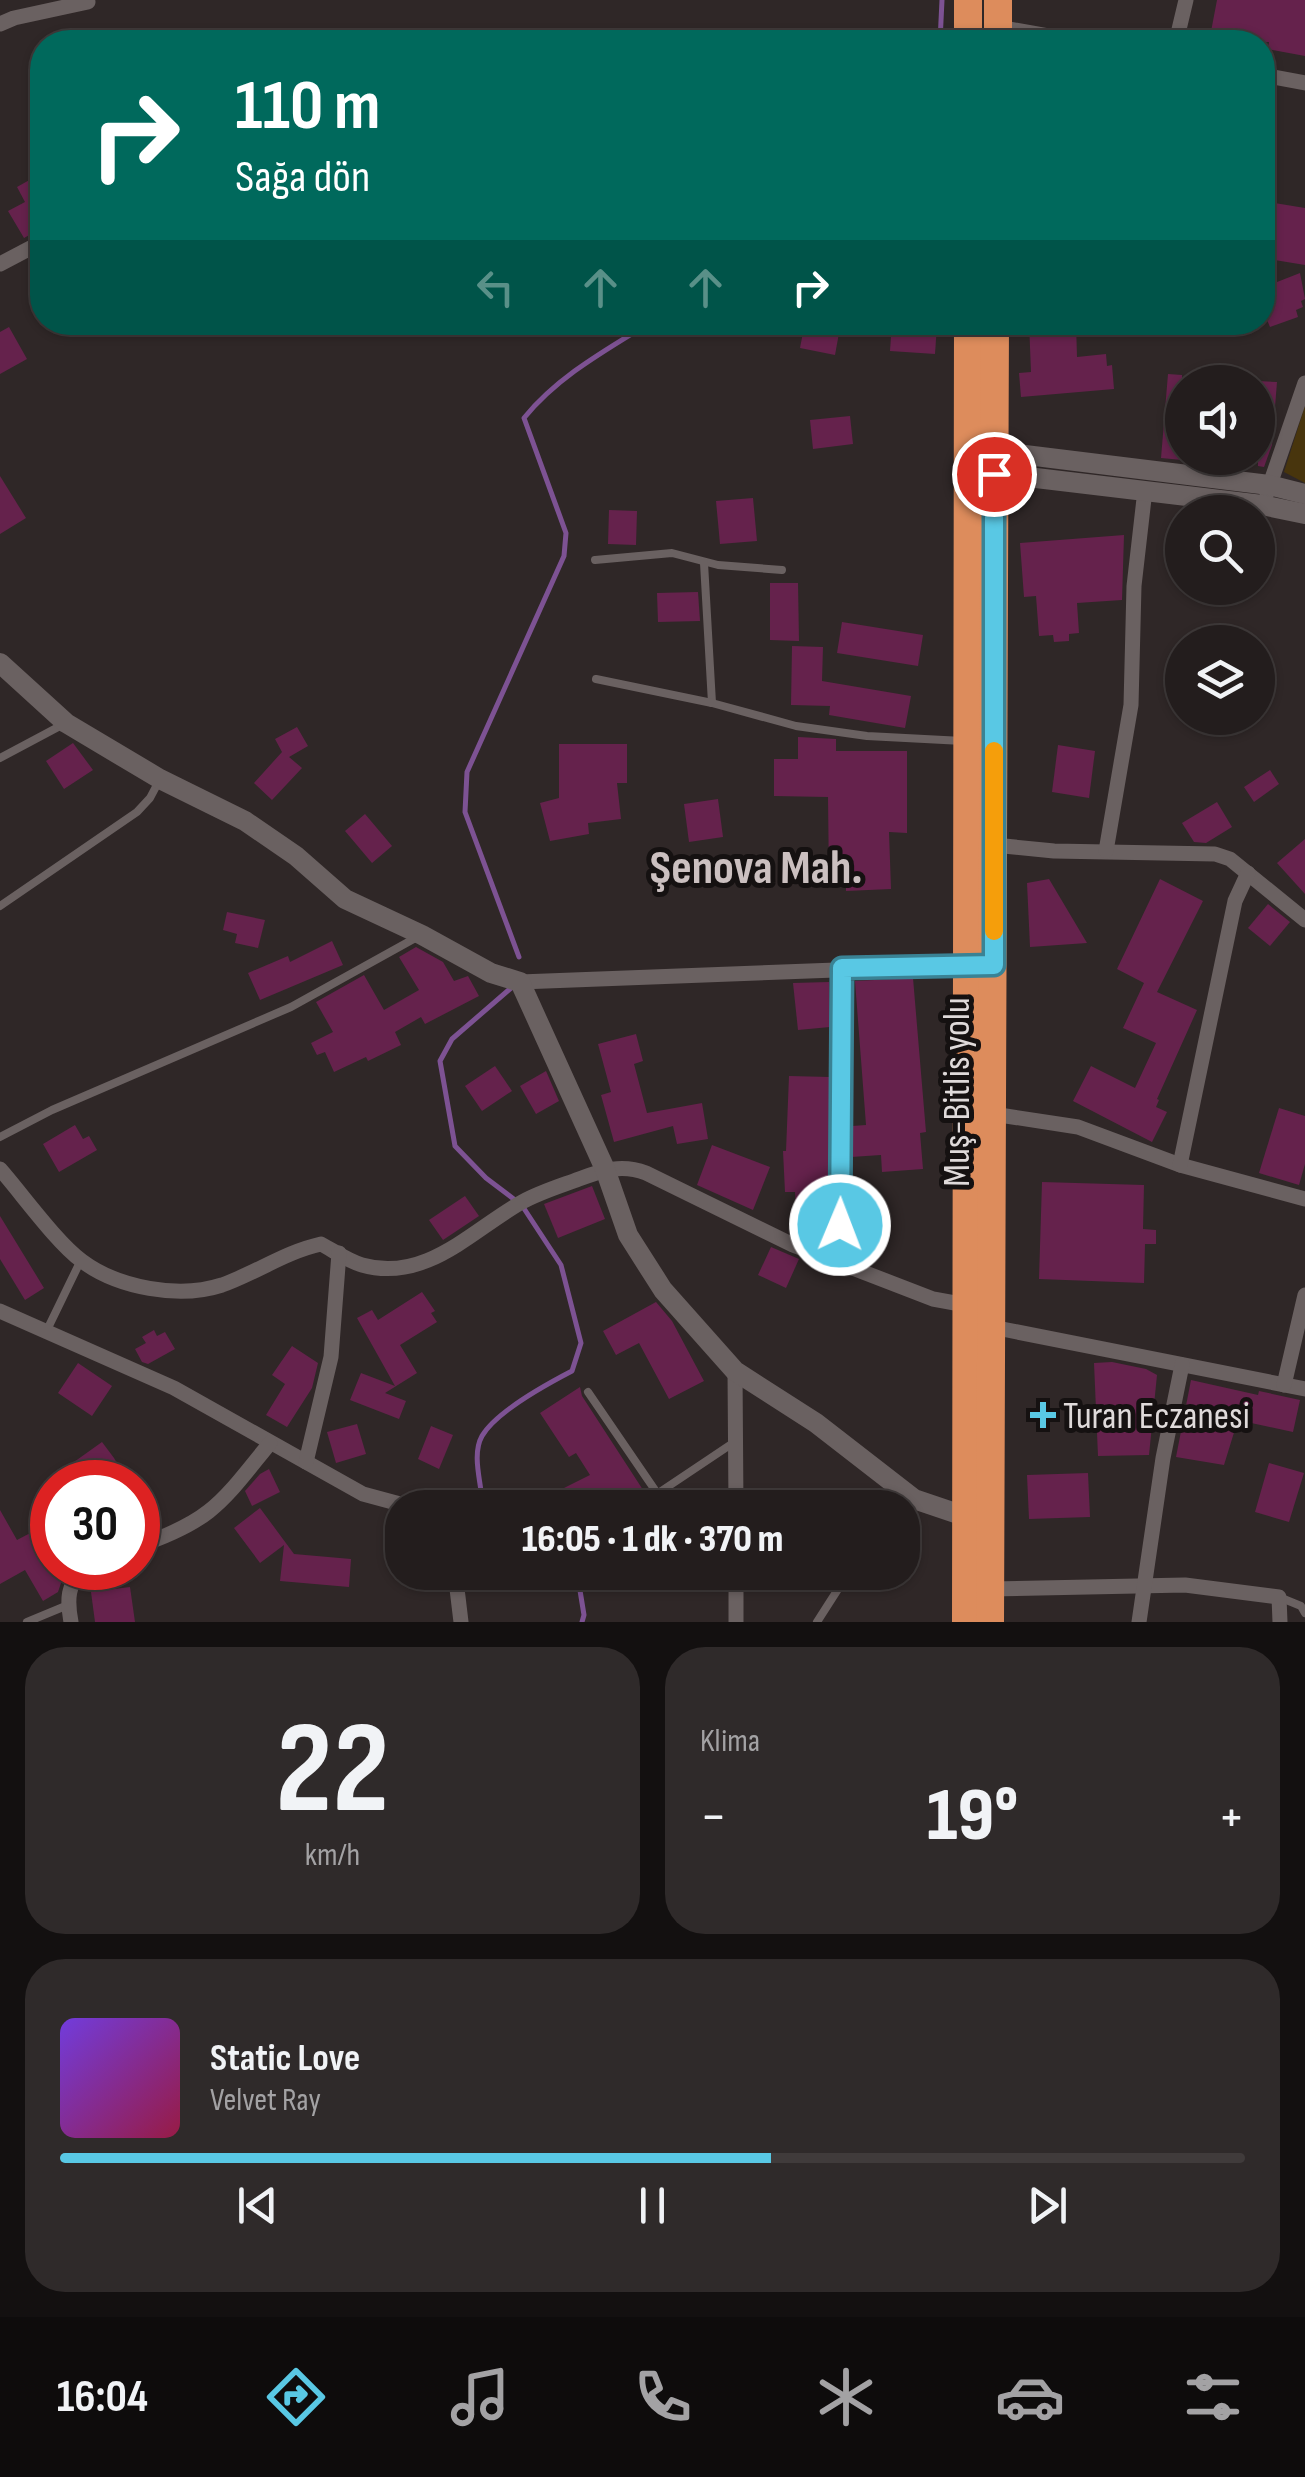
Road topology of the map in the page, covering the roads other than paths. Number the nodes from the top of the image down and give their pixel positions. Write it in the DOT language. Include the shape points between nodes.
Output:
graph roads {
  1 [pos="968,0"];
  2 [pos="1186,0"];
  3 [pos="88,2"];
  4 [pos="1,22"];
  5 [pos="998,23"];
  6 [pos="968,30"];
  7 [pos="1029,30"];
  8 [pos="1179,30"];
  9 [pos="1275,77"];
  10 [pos="1305,83"];
  11 [pos="30,248"];
  12 [pos="0,264"];
  13 [pos="968,335"];
  14 [pos="996,335"];
  15 [pos="1305,383"];
  16 [pos="994,462"];
  17 [pos="1145,490"];
  18 [pos="1305,494"];
  19 [pos="1266,495"];
  20 [pos="1275,499"];
  21 [pos="1305,514"];
  22 [pos="595,560"];
  23 [pos="704,562"];
  24 [pos="782,570"];
  25 [pos="0,663"];
  26 [pos="596,679"];
  27 [pos="712,703"];
  28 [pos="66,723"];
  29 [pos="981,740"];
  30 [pos="0,758"];
  31 [pos="160,779"];
  32 [pos="981,806"];
  33 [pos="994,845"];
  34 [pos="1106,851"];
  35 [pos="1248,873"];
  36 [pos="0,906"];
  37 [pos="1305,920"];
  38 [pos="422,934"];
  39 [pos="981,965"];
  40 [pos="842,968"];
  41 [pos="520,982"];
  42 [pos="993,1114"];
  43 [pos="0,1137"];
  44 [pos="1180,1165"];
  45 [pos="0,1170"];
  46 [pos="605,1170"];
  47 [pos="1305,1199"];
  48 [pos="339,1253"];
  49 [pos="80,1261"];
  50 [pos="840,1263"];
  51 [pos="1305,1295"];
  52 [pos="966,1305"];
  53 [pos="0,1310"];
  54 [pos="992,1327"];
  55 [pos="48,1330"];
  56 [pos="1182,1365"];
  57 [pos="735,1371"];
  58 [pos="1284,1385"];
  59 [pos="1305,1389"];
  60 [pos="588,1392"];
  61 [pos="736,1441"];
  62 [pos="270,1442"];
  63 [pos="306,1462"];
  64 [pos="655,1490"];
  65 [pos="662,1490"];
  66 [pos="736,1490"];
  67 [pos="891,1490"];
  68 [pos="385,1500"];
  69 [pos="920,1508"];
  70 [pos="978,1521"];
  71 [pos="160,1539"];
  72 [pos="1143,1584"];
  73 [pos="990,1589"];
  74 [pos="71,1590"];
  75 [pos="457,1590"];
  76 [pos="736,1590"];
  77 [pos="837,1590"];
  78 [pos="1279,1597"];
  79 [pos="68,1605"];
  80 [pos="1305,1614"];
  81 [pos="26,1622"];
  82 [pos="71,1622"];
  83 [pos="461,1622"];
  84 [pos="736,1622"];
  85 [pos="817,1622"];
  86 [pos="966,1622"];
  87 [pos="990,1622"];
  88 [pos="1139,1622"];
  89 [pos="1280,1622"];
  1 -- 6 [label="highway"];
  2 -- 8 [label="street"];
  3 -- 4 [label="street"];
  5 -- 7 [label="street"];
  9 -- 10 [label="street"];
  11 -- 12 [label="street"];
  13 -- 29 [label="highway, Muş-Bitlis yolu"];
  14 -- 16 [label="highway, Muş-Bitlis yolu"];
  15 -- 19 [label="street"];
  16 -- 17 [label="street"];
  16 -- 19 [label="street"];
  16 -- 29 [label="highway, Muş-Bitlis yolu"];
  17 -- 19 [label="street"];
  17 -- 34 [label="street" via="1131,705"];
  18 -- 19 [label="street"];
  20 -- 21 [label="street"];
  22 -- 23 [label="lane" via="672,554"];
  23 -- 24 [label="lane"];
  23 -- 27 [label="lane"];
  25 -- 28 [label="street"];
  26 -- 27 [label="lane"];
  27 -- 29 [label="lane" via="831,732"];
  28 -- 30 [label="lane"];
  28 -- 31 [label="street"];
  29 -- 32 [label="highway, Muş-Bitlis yolu"];
  31 -- 36 [label="lane" via="136,812"];
  31 -- 38 [label="street" via="245,820 346,899"];
  32 -- 33 [label="highway, Muş-Bitlis yolu"];
  32 -- 39 [label="highway, Muş-Bitlis yolu"];
  33 -- 34 [label="street"];
  33 -- 39 [label="highway, Muş-Bitlis yolu"];
  34 -- 35 [label="street" via="1215,854"];
  35 -- 37 [label="street"];
  35 -- 44 [label="street" via="1235,901"];
  38 -- 41 [label="street"];
  38 -- 43 [label="lane" via="291,1007"];
  39 -- 40 [label="street"];
  39 -- 42 [label="highway, Muş-Bitlis yolu"];
  39 -- 52 [label="highway, Muş-Bitlis yolu"];
  40 -- 41 [label="street"];
  40 -- 50 [label="street"];
  41 -- 46 [label="street"];
  42 -- 44 [label="street" via="1078,1127"];
  42 -- 54 [label="highway, Muş-Bitlis yolu"];
  44 -- 47 [label="street"];
  45 -- 49 [label="street"];
  46 -- 48 [label="street" via="521,1202 419,1264 360,1265"];
  46 -- 50 [label="street" via="646,1173"];
  46 -- 57 [label="street" via="638,1254"];
  48 -- 49 [label="street" via="321,1244 293,1250 224,1284 182,1292 126,1282"];
  48 -- 63 [label="street" via="330,1357"];
  49 -- 55 [label="lane"];
  50 -- 52 [label="street" via="933,1300"];
  51 -- 58 [label="street"];
  52 -- 70 [label="highway, Muş-Bitlis yolu"];
  53 -- 55 [label="street"];
  54 -- 56 [label="street"];
  54 -- 70 [label="highway, Muş-Bitlis yolu"];
  55 -- 62 [label="street"];
  56 -- 58 [label="street"];
  56 -- 72 [label="street"];
  57 -- 61 [label="street"];
  57 -- 67 [label="street" via="816,1424"];
  58 -- 59 [label="street"];
  60 -- 64 [label="lane"];
  61 -- 65 [label="lane"];
  61 -- 66 [label="street"];
  62 -- 63 [label="street"];
  62 -- 71 [label="street" via="201,1520"];
  63 -- 68 [label="street"];
  69 -- 70 [label="street"];
  70 -- 73 [label="highway, Muş-Bitlis yolu"];
  70 -- 86 [label="highway, Muş-Bitlis yolu"];
  72 -- 73 [label="street"];
  72 -- 78 [label="street"];
  72 -- 88 [label="street"];
  73 -- 87 [label="highway, Muş-Bitlis yolu"];
  74 -- 79 [label="street"];
  75 -- 83 [label="street"];
  76 -- 84 [label="street"];
  77 -- 85 [label="lane"];
  78 -- 80 [label="lane"];
  78 -- 89 [label="street"];
  79 -- 81 [label="lane"];
  79 -- 82 [label="street"];
}
